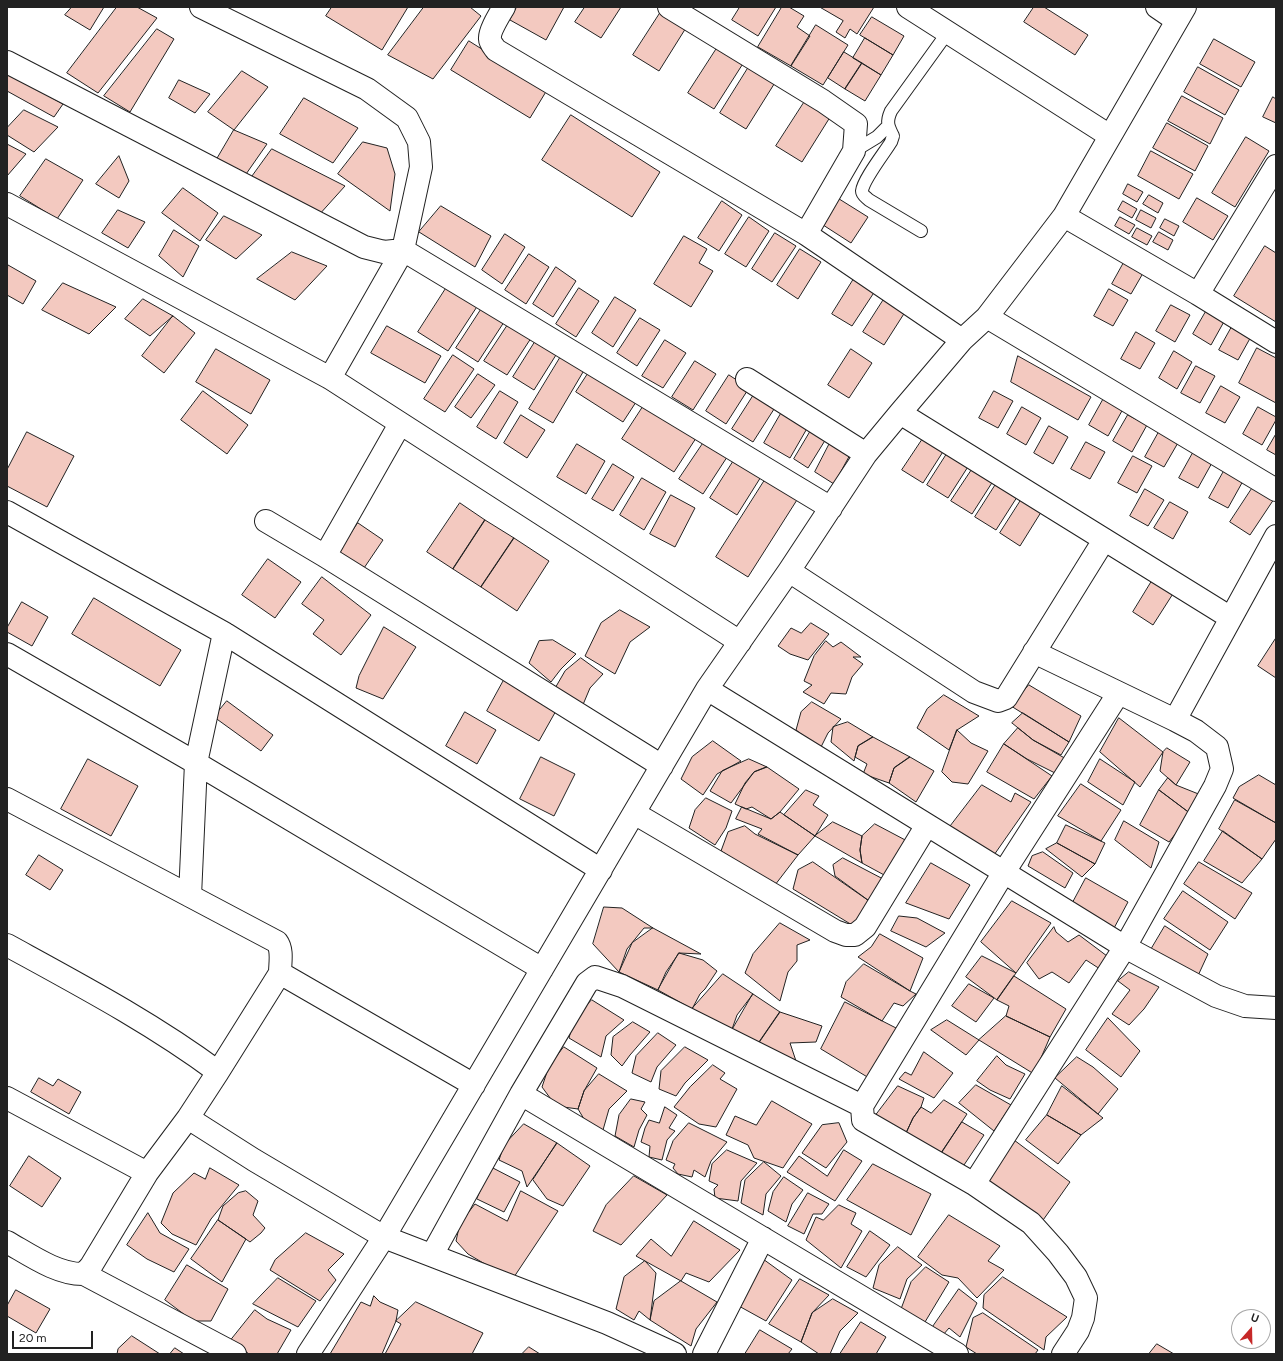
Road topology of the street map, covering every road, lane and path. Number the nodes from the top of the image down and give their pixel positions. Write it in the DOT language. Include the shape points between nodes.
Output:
graph roads {
  1 [pos="201,7"];
  2 [pos="504,7"];
  3 [pos="669,7"];
  4 [pos="908,7"];
  5 [pos="1157,7"];
  6 [pos="1181,13"];
  7 [pos="948,32"];
  8 [pos="7,62"];
  9 [pos="888,126"];
  10 [pos="1110,136"];
  11 [pos="854,151"];
  12 [pos="1276,166"];
  13 [pos="7,204"];
  14 [pos="1064,216"];
  15 [pos="921,231"];
  16 [pos="806,234"];
  17 [pos="403,250"];
  18 [pos="1198,294"];
  19 [pos="987,317"];
  20 [pos="962,340"];
  21 [pos="1276,342"];
  22 [pos="330,378"];
  23 [pos="747,379"];
  24 [pos="900,413"];
  25 [pos="400,424"];
  26 [pos="866,454"];
  27 [pos="1276,490"];
  28 [pos="831,508"];
  29 [pos="7,512"];
  30 [pos="266,521"];
  31 [pos="1276,536"];
  32 [pos="1104,540"];
  33 [pos="325,556"];
  34 [pos="789,571"];
  35 [pos="1231,618"];
  36 [pos="224,633"];
  37 [pos="740,642"];
  38 [pos="1034,652"];
  39 [pos="7,654"];
  40 [pos="707,689"];
  41 [pos="1118,694"];
  42 [pos="1175,720"];
  43 [pos="196,763"];
  44 [pos="662,766"];
  45 [pos="7,799"];
  46 [pos="634,813"];
  47 [pos="927,825"];
  48 [pos="601,870"];
  49 [pos="1004,872"];
  50 [pos="190,896"];
  51 [pos="7,945"];
  52 [pos="1125,947"];
  53 [pos="542,969"];
  54 [pos="280,973"];
  55 [pos="1273,1002"];
  56 [pos="218,1072"];
  57 [pos="474,1085"];
  58 [pos="521,1094"];
  59 [pos="7,1098"];
  60 [pos="862,1106"];
  61 [pos="188,1118"];
  62 [pos="147,1173"];
  63 [pos="974,1184"];
  64 [pos="384,1237"];
  65 [pos="762,1238"];
  66 [pos="7,1242"];
  67 [pos="432,1256"];
  68 [pos="84,1274"];
  69 [pos="235,1354"];
  70 [pos="308,1354"];
  71 [pos="675,1354"];
  72 [pos="704,1354"];
  73 [pos="957,1354"];
  74 [pos="1063,1354"];
  1 -- 17 [label="street" via="367,89 408,118 419,142 421,167"];
  2 -- 16 [label="street" via="489,38 496,50"];
  3 -- 11 [label="street" via="856,124"];
  4 -- 7 [label="street"];
  5 -- 6 [label="street"];
  6 -- 10 [label="street"];
  7 -- 9 [label="lane" via="891,111"];
  7 -- 10 [label="street"];
  8 -- 17 [label="street" via="364,247 384,252"];
  9 -- 11 [label="lane" via="877,137"];
  9 -- 15 [label="lane" via="893,136 891,142 864,183 863,196"];
  10 -- 14 [label="street"];
  11 -- 16 [label="street"];
  12 -- 18 [label="street"];
  13 -- 22 [label="street"];
  14 -- 18 [label="street"];
  14 -- 19 [label="street"];
  16 -- 20 [label="street"];
  17 -- 22 [label="street"];
  17 -- 28 [label="street"];
  18 -- 21 [label="street"];
  19 -- 20 [label="street"];
  19 -- 27 [label="street"];
  20 -- 24 [label="street"];
  22 -- 25 [label="street"];
  23 -- 26 [label="street"];
  24 -- 26 [label="street"];
  24 -- 32 [label="street"];
  25 -- 33 [label="street"];
  25 -- 37 [label="street"];
  26 -- 28 [label="street"];
  28 -- 34 [label="street"];
  29 -- 36 [label="street"];
  30 -- 33 [label="street"];
  31 -- 35 [label="street"];
  32 -- 35 [label="street"];
  32 -- 38 [label="street"];
  33 -- 44 [label="street"];
  34 -- 37 [label="street"];
  34 -- 38 [label="street" via="974,692 998,701 1006,698"];
  35 -- 42 [label="street"];
  36 -- 43 [label="street"];
  36 -- 48 [label="street"];
  37 -- 40 [label="street"];
  38 -- 41 [label="street"];
  39 -- 43 [label="street"];
  40 -- 44 [label="street"];
  40 -- 47 [label="street"];
  41 -- 42 [label="street"];
  41 -- 49 [label="street"];
  42 -- 52 [label="street" via="1196,731 1217,747 1222,769"];
  43 -- 50 [label="street"];
  43 -- 53 [label="street"];
  44 -- 46 [label="street"];
  45 -- 50 [label="street"];
  46 -- 47 [label="street" via="836,931 855,936 865,927"];
  46 -- 48 [label="street"];
  47 -- 49 [label="street"];
  48 -- 53 [label="street"];
  49 -- 52 [label="street"];
  49 -- 60 [label="street"];
  50 -- 54 [label="street" via="277,942 280,946"];
  51 -- 56 [label="street" via="116,1004"];
  52 -- 55 [label="street" via="1216,996 1245,1006"];
  52 -- 63 [label="street"];
  53 -- 57 [label="street"];
  54 -- 56 [label="street"];
  54 -- 57 [label="street"];
  56 -- 61 [label="street"];
  57 -- 64 [label="street"];
  58 -- 60 [label="street" via="587,983 595,977 622,986"];
  58 -- 65 [label="street"];
  58 -- 67 [label="street"];
  59 -- 62 [label="street"];
  60 -- 63 [label="street" via="863,1120"];
  61 -- 62 [label="street"];
  61 -- 64 [label="street"];
  62 -- 68 [label="street"];
  63 -- 74 [label="street" via="1030,1223 1058,1253 1076,1278 1086,1298 1083,1318 1078,1332"];
  64 -- 67 [label="street"];
  64 -- 70 [label="street"];
  65 -- 72 [label="street"];
  65 -- 73 [label="street"];
  66 -- 68 [label="street" via="56,1269"];
  67 -- 71 [label="street" via="607,1323"];
  68 -- 69 [label="street"];
}
